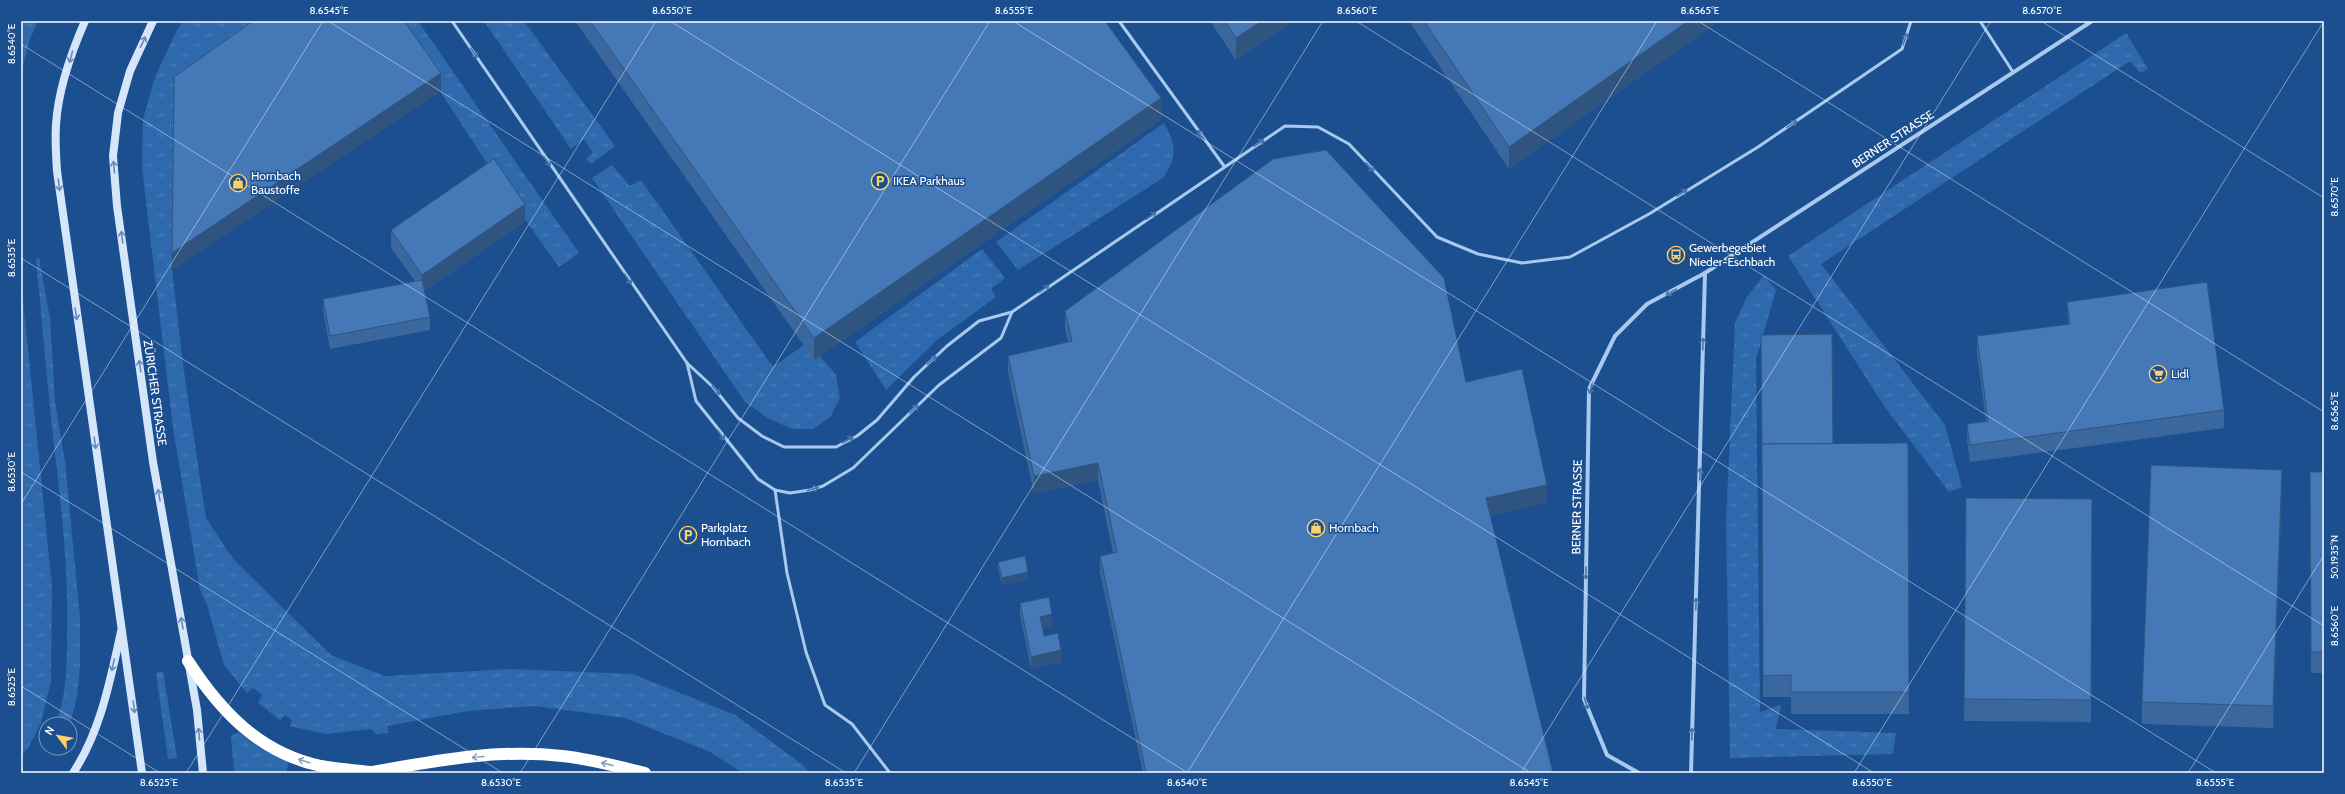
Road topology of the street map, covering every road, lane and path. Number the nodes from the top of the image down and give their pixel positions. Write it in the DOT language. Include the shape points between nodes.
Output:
graph roads {
  1 [pos="85,21"];
  2 [pos="153,21"];
  3 [pos="452,21"];
  4 [pos="1119,21"];
  5 [pos="1911,21"];
  6 [pos="1980,21"];
  7 [pos="2092,21"];
  8 [pos="2013,72"];
  9 [pos="1224,166"];
  10 [pos="1705,274"];
  11 [pos="1012,312"];
  12 [pos="687,363"];
  13 [pos="775,490"];
  14 [pos="122,627"];
  15 [pos="188,661"];
  16 [pos="72,773"];
  17 [pos="142,773"];
  18 [pos="203,773"];
  19 [pos="368,773"];
  20 [pos="645,773"];
  21 [pos="890,773"];
  22 [pos="1639,773"];
  23 [pos="1691,773"];
  1 -- 14 [label="street, one-way" via="72,50 60,99 56,124 57,171"];
  15 -- 2 [label="street, ZÜRICHER STRASSE, one-way" via="153,462 117,206 113,156 118,113 130,71"];
  3 -- 12 [label="lane, one-way"];
  9 -- 4 [label="lane, one-way"];
  9 -- 5 [label="lane, one-way" via="1285,126 1318,127 1349,144 1437,237 1478,254 1522,263 1570,257 1649,214 1758,147 1902,49"];
  6 -- 8 [label="lane"];
  7 -- 8 [label="street, BERNER STRASSE"];
  8 -- 10 [label="street, BERNER STRASSE"];
  11 -- 9 [label="lane, one-way"];
  10 -- 22 [label="street, BERNER STRASSE, one-way" via="1647,304 1614,336 1589,389 1584,699 1607,755"];
  23 -- 10 [label="street, one-way"];
  12 -- 11 [label="lane, one-way" via="713,387 738,418 762,436 784,447 836,447 857,436 877,420 914,377 979,320"];
  13 -- 11 [label="lane, one-way" via="790,493 810,490 823,486 853,468 939,385 1001,338"];
  12 -- 13 [label="lane, one-way" via="696,401 758,479"];
  13 -- 21 [label="lane" via="787,573 806,652 825,705 852,724"];
  14 -- 16 [label="street, one-way" via="106,698 82,758"];
  14 -- 17 [label="street, one-way"];
  18 -- 15 [label="street, ZÜRICHER STRASSE, one-way" via="197,710"];
  19 -- 15 [label="highway, one-way" via="321,766 295,758 268,745 224,711"];
  20 -- 19 [label="highway, one-way" via="580,758 517,753 442,760"];
}
